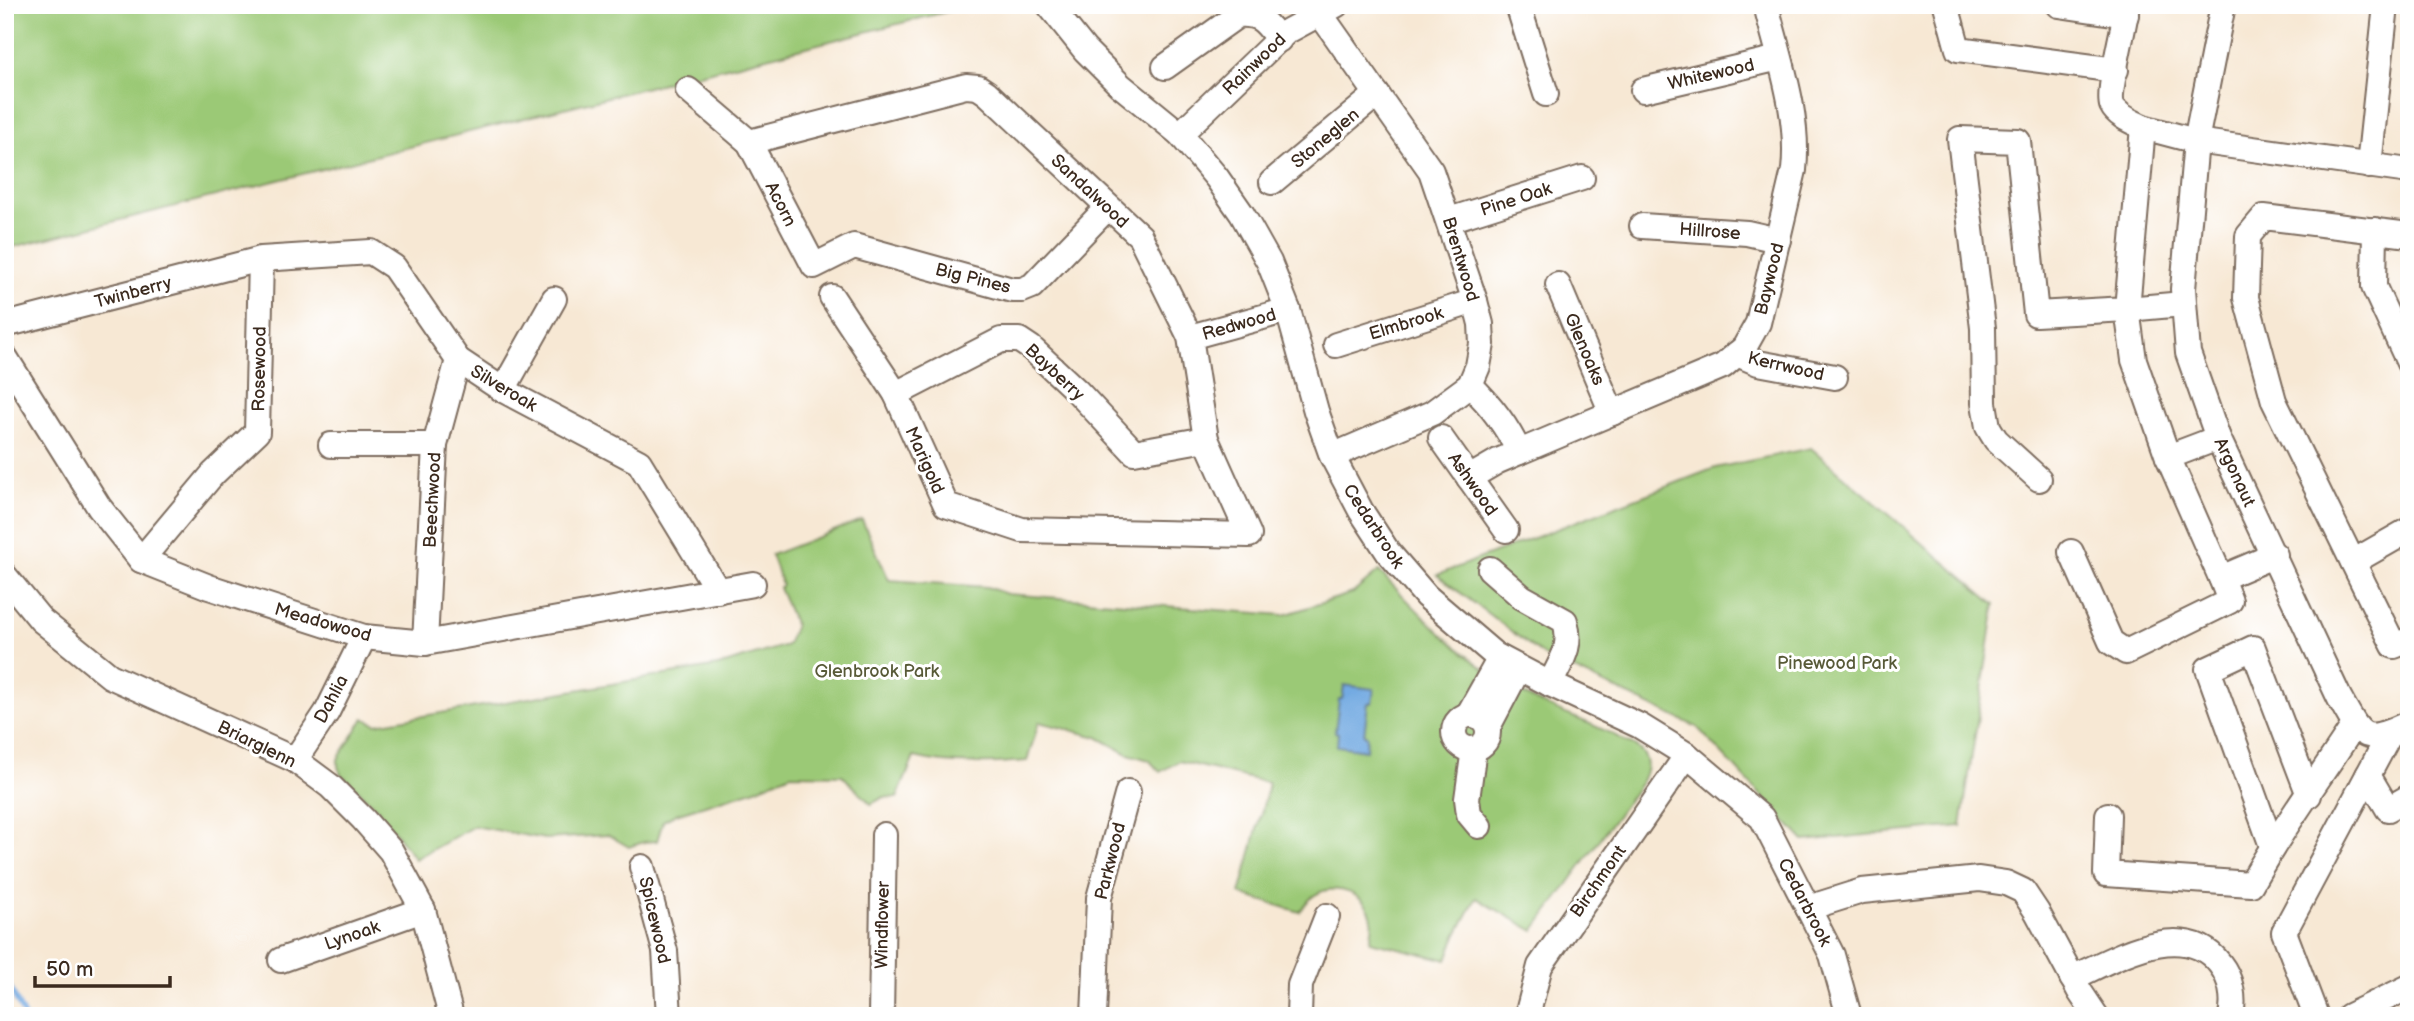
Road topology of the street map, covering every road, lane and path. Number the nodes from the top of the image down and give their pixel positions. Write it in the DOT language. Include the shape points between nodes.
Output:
graph roads {
  1 [pos="1049,5"];
  2 [pos="1518,5"];
  3 [pos="1766,5"];
  4 [pos="1946,5"];
  5 [pos="2059,5"];
  6 [pos="2223,5"];
  7 [pos="2386,5"];
  8 [pos="1328,9"];
  9 [pos="2126,10"];
  10 [pos="1279,40"];
  11 [pos="1779,58"];
  12 [pos="1164,67"];
  13 [pos="2116,70"];
  14 [pos="688,90"];
  15 [pos="1643,90"];
  16 [pos="1377,94"];
  17 [pos="1546,94"];
  18 [pos="2143,127"];
  19 [pos="1180,134"];
  20 [pos="2196,141"];
  21 [pos="749,142"];
  22 [pos="2369,166"];
  23 [pos="2408,168"];
  24 [pos="1582,178"];
  25 [pos="1272,182"];
  26 [pos="1107,208"];
  27 [pos="1450,220"];
  28 [pos="1642,226"];
  29 [pos="2375,230"];
  30 [pos="2409,235"];
  31 [pos="1778,240"];
  32 [pos="261,259"];
  33 [pos="814,266"];
  34 [pos="1558,285"];
  35 [pos="832,297"];
  36 [pos="554,299"];
  37 [pos="1475,301"];
  38 [pos="2183,304"];
  39 [pos="2127,309"];
  40 [pos="1288,310"];
  41 [pos="5,325"];
  42 [pos="1190,337"];
  43 [pos="1336,345"];
  44 [pos="1737,354"];
  45 [pos="5,356"];
  46 [pos="458,360"];
  47 [pos="2409,363"];
  48 [pos="1835,377"];
  49 [pos="1470,385"];
  50 [pos="503,390"];
  51 [pos="896,394"];
  52 [pos="1612,413"];
  53 [pos="1441,438"];
  54 [pos="2218,438"];
  55 [pos="1206,439"];
  56 [pos="331,444"];
  57 [pos="435,445"];
  58 [pos="1519,452"];
  59 [pos="1332,456"];
  60 [pos="2168,457"];
  61 [pos="1469,478"];
  62 [pos="2039,479"];
  63 [pos="1506,530"];
  64 [pos="2409,530"];
  65 [pos="1249,535"];
  66 [pos="2071,552"];
  67 [pos="2275,555"];
  68 [pos="141,560"];
  69 [pos="2353,562"];
  70 [pos="1490,569"];
  71 [pos="5,576"];
  72 [pos="2221,578"];
  73 [pos="753,584"];
  74 [pos="718,591"];
  75 [pos="364,637"];
  76 [pos="2409,640"];
  77 [pos="425,643"];
  78 [pos="1510,663"];
  79 [pos="1550,684"];
  80 [pos="2354,725"];
  81 [pos="2400,728"];
  82 [pos="1687,755"];
  83 [pos="295,760"];
  84 [pos="2368,775"];
  85 [pos="1128,792"];
  86 [pos="2309,795"];
  87 [pos="2409,797"];
  88 [pos="2108,815"];
  89 [pos="1479,826"];
  90 [pos="884,835"];
  91 [pos="2272,846"];
  92 [pos="642,867"];
  93 [pos="1808,908"];
  94 [pos="423,910"];
  95 [pos="1327,916"];
  96 [pos="281,960"];
  97 [pos="2071,978"];
  98 [pos="2409,987"];
  99 [pos="451,1016"];
  100 [pos="669,1016"];
  101 [pos="881,1016"];
  102 [pos="1094,1016"];
  103 [pos="1299,1016"];
  104 [pos="1527,1016"];
  105 [pos="1849,1016"];
  106 [pos="2096,1016"];
  107 [pos="2231,1016"];
  108 [pos="2316,1016"];
  109 [pos="2349,1016"];
  1 -- 19 [label="street, Cedarbrook" via="1120,85"];
  2 -- 17 [label="street"];
  3 -- 11 [label="street, Baywood"];
  4 -- 13 [label="street" via="1958,49"];
  5 -- 9 [label="street"];
  6 -- 20 [label="street, Argonaut"];
  7 -- 22 [label="street"];
  8 -- 10 [label="street, Rainwood" via="1296,24"];
  8 -- 16 [label="street, Brentwood"];
  9 -- 13 [label="street"];
  10 -- 12 [label="street" via="1264,21 1252,14 1238,15"];
  10 -- 19 [label="street, Rainwood"];
  11 -- 15 [label="street, Whitewood"];
  11 -- 31 [label="street, Baywood" via="1796,150"];
  13 -- 18 [label="street" via="2111,104 2120,115"];
  14 -- 21 [label="street"];
  16 -- 25 [label="street, Stoneglen"];
  16 -- 27 [label="street, Brentwood" via="1432,171"];
  18 -- 20 [label="street"];
  18 -- 39 [label="street"];
  19 -- 40 [label="street, Cedarbrook" via="1242,214 1269,262"];
  20 -- 22 [label="street"];
  20 -- 38 [label="street, Argonaut"];
  21 -- 26 [label="street, Sandalwood" via="966,86 978,87"];
  21 -- 33 [label="street, Acorn"];
  22 -- 23 [label="street"];
  24 -- 27 [label="street, Pine Oak"];
  26 -- 33 [label="street, Big Pines" via="1032,286 1021,290 854,246"];
  26 -- 42 [label="street, Sandalwood" via="1140,236"];
  27 -- 37 [label="street, Brentwood"];
  28 -- 31 [label="street, Hillrose" via="1747,233"];
  29 -- 30 [label="street"];
  29 -- 47 [label="street" via="2374,287"];
  29 -- 69 [label="street" via="2264,217 2248,236 2246,298 2274,401"];
  31 -- 44 [label="street, Baywood" via="1758,323"];
  32 -- 41 [label="street, Twinberry"];
  32 -- 46 [label="street, Silveroak" via="371,252 383,258 394,267"];
  32 -- 68 [label="street, Rosewood" via="257,432 213,474"];
  34 -- 52 [label="street, Glenoaks"];
  35 -- 51 [label="street, Marigold"];
  36 -- 50 [label="street"];
  37 -- 43 [label="street, Elmbrook"];
  37 -- 49 [label="street, Brentwood" via="1482,344"];
  38 -- 39 [label="street"];
  38 -- 54 [label="street, Argonaut" via="2188,353"];
  39 -- 60 [label="street" via="2134,360"];
  39 -- 62 [label="street" via="2036,314 2018,141 1960,139 1983,328 1987,427"];
  40 -- 42 [label="street, Redwood"];
  40 -- 59 [label="street, Cedarbrook"];
  42 -- 55 [label="street, Sandalwood"];
  44 -- 48 [label="street, Kerrwood" via="1758,363"];
  44 -- 52 [label="street, Baywood" via="1723,366"];
  45 -- 68 [label="street, Meadowood" via="99,507"];
  46 -- 50 [label="street, Silveroak"];
  46 -- 57 [label="street, Beechwood"];
  49 -- 58 [label="street" via="1488,402"];
  49 -- 59 [label="street" via="1432,413"];
  50 -- 74 [label="street, Silveroak" via="639,462"];
  51 -- 55 [label="street, Bayberry" via="1001,340 1019,340 1077,391 1134,452"];
  51 -- 65 [label="street, Marigold" via="946,505 1022,530"];
  52 -- 58 [label="street, Baywood"];
  53 -- 61 [label="street, Ashwood"];
  54 -- 60 [label="street"];
  54 -- 67 [label="street, Argonaut"];
  55 -- 65 [label="street, Sandalwood"];
  56 -- 57 [label="street"];
  57 -- 77 [label="street, Beechwood"];
  58 -- 61 [label="street, Baywood"];
  59 -- 78 [label="street, Cedarbrook" via="1361,511 1404,573 1453,621"];
  60 -- 72 [label="street"];
  61 -- 63 [label="street, Ashwood"];
  64 -- 69 [label="street"];
  66 -- 72 [label="street" via="2111,642 2126,652 2230,601"];
  67 -- 72 [label="street"];
  67 -- 80 [label="street, Argonaut"];
  68 -- 75 [label="street, Meadowood"];
  69 -- 76 [label="street" via="2394,646"];
  70 -- 79 [label="street" via="1522,597 1565,621 1568,646"];
  71 -- 83 [label="street, Briarglenn" via="41,620 110,676"];
  73 -- 74 [label="street, Meadowood"];
  74 -- 77 [label="street, Meadowood"];
  75 -- 77 [label="street, Meadowood"];
  75 -- 83 [label="street, Dahlia" via="327,712"];
  78 -- 79 [label="street, Cedarbrook"];
  78 -- 89 [label="street" via="1478,721 1457,721 1454,733 1458,744 1474,750 1467,799 1469,814"];
  79 -- 82 [label="street, Cedarbrook" via="1640,726"];
  80 -- 81 [label="street" via="2369,737"];
  80 -- 86 [label="street"];
  81 -- 84 [label="street"];
  82 -- 93 [label="street, Cedarbrook" via="1762,818"];
  82 -- 104 [label="street, Birchmont" via="1540,966"];
  83 -- 94 [label="street, Briarglenn" via="330,786 391,851"];
  84 -- 87 [label="street" via="2388,809"];
  84 -- 108 [label="street" via="2284,932"];
  85 -- 102 [label="street, Parkwood" via="1099,898"];
  86 -- 91 [label="street"];
  86 -- 91 [label="street" via="2253,648 2208,669"];
  88 -- 91 [label="street" via="2106,874 2251,884"];
  90 -- 101 [label="street, Windflower"];
  92 -- 100 [label="street, Spicewood" via="665,951"];
  93 -- 97 [label="street" via="1861,891 1979,879 2006,883 2023,891"];
  93 -- 105 [label="street, Cedarbrook" via="1832,955"];
  94 -- 96 [label="street, Lynoak"];
  94 -- 99 [label="street, Briarglenn"];
  95 -- 103 [label="street" via="1300,985"];
  97 -- 106 [label="street"];
  97 -- 107 [label="street" via="2151,944 2185,941 2211,952 2225,971 2232,990"];
  98 -- 109 [label="street"];
}
